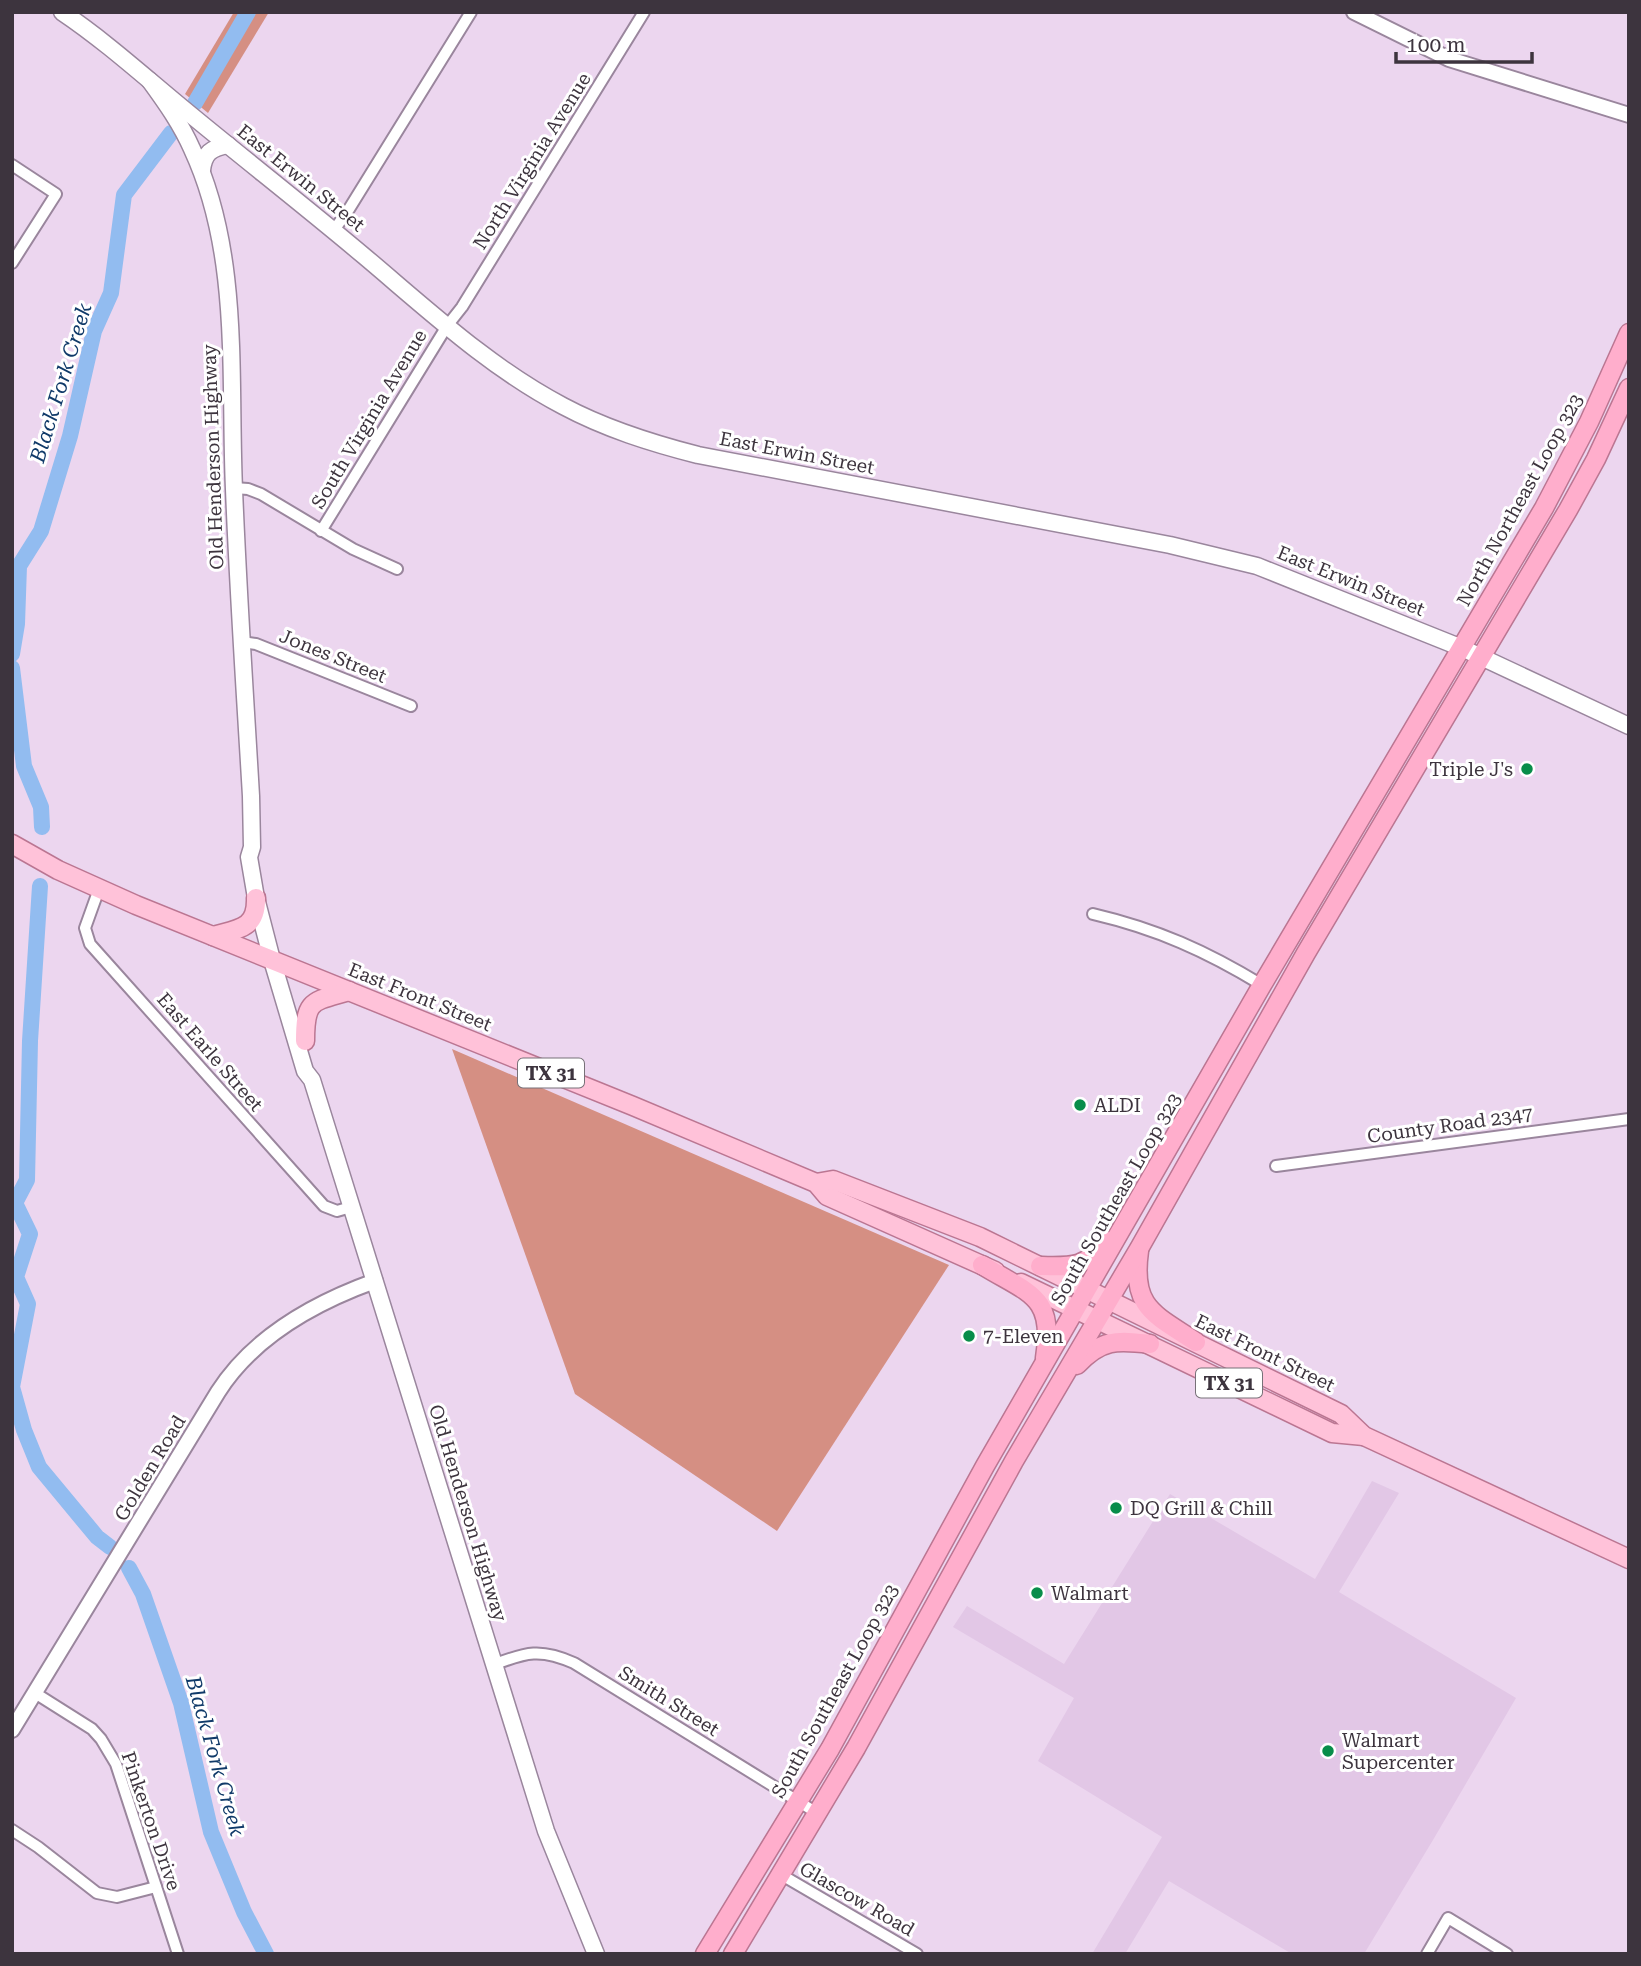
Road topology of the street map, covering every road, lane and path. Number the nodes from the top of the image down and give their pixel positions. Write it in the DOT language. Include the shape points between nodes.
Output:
graph roads {
  1 [pos="62,12"];
  2 [pos="471,12"];
  3 [pos="644,12"];
  4 [pos="1354,12"];
  5 [pos="150,82"];
  6 [pos="1629,115"];
  7 [pos="228,145"];
  8 [pos="12,165"];
  9 [pos="202,170"];
  10 [pos="334,230"];
  11 [pos="12,263"];
  12 [pos="447,326"];
  13 [pos="1629,333"];
  14 [pos="1629,388"];
  15 [pos="234,488"];
  16 [pos="321,531"];
  17 [pos="397,569"];
  18 [pos="242,642"];
  19 [pos="1462,648"];
  20 [pos="1482,657"];
  21 [pos="411,706"];
  22 [pos="1629,726"];
  23 [pos="12,844"];
  24 [pos="252,847"];
  25 [pos="99,889"];
  26 [pos="256,898"];
  27 [pos="1093,914"];
  28 [pos="213,936"];
  29 [pos="278,963"];
  30 [pos="1262,985"];
  31 [pos="349,991"];
  32 [pos="305,1041"];
  33 [pos="312,1080"];
  34 [pos="1629,1119"];
  35 [pos="1276,1166"];
  36 [pos="816,1183"];
  37 [pos="1136,1206"];
  38 [pos="351,1207"];
  39 [pos="1140,1247"];
  40 [pos="982,1265"];
  41 [pos="1040,1266"];
  42 [pos="374,1281"];
  43 [pos="1089,1289"];
  44 [pos="1108,1299"];
  45 [pos="1077,1309"];
  46 [pos="1097,1318"];
  47 [pos="1196,1342"];
  48 [pos="1150,1344"];
  49 [pos="1043,1366"];
  50 [pos="1058,1385"];
  51 [pos="1364,1436"];
  52 [pos="1629,1559"];
  53 [pos="917,1589"];
  54 [pos="936,1601"];
  55 [pos="493,1665"];
  56 [pos="35,1693"];
  57 [pos="12,1730"];
  58 [pos="798,1801"];
  59 [pos="817,1813"];
  60 [pos="12,1830"];
  61 [pos="780,1874"];
  62 [pos="156,1887"];
  63 [pos="178,1954"];
  64 [pos="596,1954"];
  65 [pos="705,1954"];
  66 [pos="733,1954"];
  67 [pos="917,1954"];
  68 [pos="1427,1954"];
  69 [pos="1507,1954"];
  1 -- 5 [label="main road, East Erwin Street"];
  2 -- 10 [label="street"];
  3 -- 12 [label="street, North Virginia Avenue"];
  4 -- 6 [label="street" via="1449,59"];
  5 -- 7 [label="main road, East Erwin Street"];
  5 -- 9 [label="main road, Old Henderson Highway" via="174,115"];
  7 -- 9 [label="main road" via="208,152"];
  7 -- 10 [label="main road, East Erwin Street"];
  8 -- 11 [label="street" via="56,194"];
  9 -- 15 [label="main road, Old Henderson Highway" via="225,267"];
  10 -- 12 [label="main road, East Erwin Street"];
  12 -- 16 [label="street, South Virginia Avenue"];
  12 -- 19 [label="main road, East Erwin Street" via="520,381 564,407 653,443 1226,558 1284,576"];
  13 -- 19 [label="highway, North Northeast Loop 323" via="1570,461"];
  14 -- 20 [label="highway" via="1587,476"];
  15 -- 16 [label="street" via="261,494"];
  15 -- 18 [label="main road, Old Henderson Highway"];
  16 -- 17 [label="street"];
  18 -- 21 [label="street, Jones Street" via="261,645"];
  18 -- 24 [label="main road, Old Henderson Highway"];
  19 -- 20 [label="main road, East Erwin Street"];
  19 -- 30 [label="highway, South Southeast Loop 323"];
  20 -- 22 [label="main road, East Erwin Street"];
  20 -- 39 [label="highway" via="1306,953"];
  23 -- 25 [label="main road, East Front Street / TX 31"];
  24 -- 26 [label="main road, Old Henderson Highway" via="249,857"];
  24 -- 29 [label="main road, Old Henderson Highway"];
  25 -- 28 [label="main road, East Front Street / TX 31"];
  25 -- 38 [label="street, East Earle Street" via="85,928 90,944 324,1206 337,1211"];
  26 -- 28 [label="main road" via="256,912 248,925"];
  26 -- 29 [label="main road, Old Henderson Highway"];
  27 -- 30 [label="street" via="1174,938"];
  28 -- 29 [label="main road, East Front Street / TX 31"];
  29 -- 31 [label="main road, East Front Street / TX 31"];
  29 -- 32 [label="main road, Old Henderson Highway"];
  29 -- 33 [label="main road, Old Henderson Highway" via="305,1071"];
  30 -- 37 [label="highway, South Southeast Loop 323"];
  31 -- 32 [label="main road" via="309,1008"];
  31 -- 36 [label="main road, East Front Street / TX 31"];
  32 -- 33 [label="main road, Old Henderson Highway"];
  33 -- 38 [label="main road, Old Henderson Highway"];
  34 -- 35 [label="street, County Road 2347"];
  36 -- 40 [label="main road, East Front Street / TX 31" via="827,1196"];
  36 -- 41 [label="main road, East Front Street / TX 31" via="833,1180 980,1237"];
  37 -- 41 [label="highway" via="1087,1262"];
  37 -- 43 [label="highway, South Southeast Loop 323"];
  38 -- 42 [label="main road, Old Henderson Highway"];
  39 -- 44 [label="highway"];
  39 -- 47 [label="highway" via="1137,1283 1142,1299 1157,1316"];
  40 -- 45 [label="main road, East Front Street / TX 31"];
  40 -- 49 [label="highway" via="1041,1306 1048,1328"];
  41 -- 43 [label="main road, East Front Street / TX 31"];
  42 -- 55 [label="main road, Old Henderson Highway"];
  42 -- 56 [label="street, Golden Road" via="319,1305 239,1363"];
  43 -- 44 [label="main road, East Front Street / TX 31"];
  43 -- 45 [label="highway, South Southeast Loop 323"];
  44 -- 46 [label="highway"];
  44 -- 47 [label="main road, East Front Street / TX 31"];
  45 -- 46 [label="main road, East Front Street / TX 31"];
  45 -- 49 [label="highway, South Southeast Loop 323"];
  46 -- 48 [label="main road, East Front Street / TX 31"];
  46 -- 50 [label="highway"];
  47 -- 51 [label="main road, East Front Street / TX 31" via="1341,1414"];
  48 -- 50 [label="highway" via="1116,1341 1101,1345"];
  48 -- 51 [label="main road, East Front Street / TX 31" via="1332,1433"];
  49 -- 53 [label="highway, South Southeast Loop 323"];
  50 -- 54 [label="highway"];
  51 -- 52 [label="main road, TX 31"];
  53 -- 54 [label="highway"];
  53 -- 58 [label="highway, South Southeast Loop 323"];
  54 -- 59 [label="highway"];
  55 -- 58 [label="street, Smith Street" via="533,1653 554,1654"];
  55 -- 64 [label="main road, Old Henderson Highway" via="546,1830"];
  56 -- 57 [label="street, Golden Road"];
  56 -- 62 [label="street, Pinkerton Drive" via="102,1739 116,1764"];
  58 -- 59 [label="street, Smith Street"];
  58 -- 65 [label="highway, South Southeast Loop 323"];
  59 -- 61 [label="highway"];
  60 -- 62 [label="street" via="97,1893 124,1897"];
  61 -- 66 [label="highway"];
  61 -- 67 [label="street, Glascow Road"];
  62 -- 63 [label="street, Pinkerton Drive"];
  68 -- 69 [label="street" via="1448,1918"];
}
